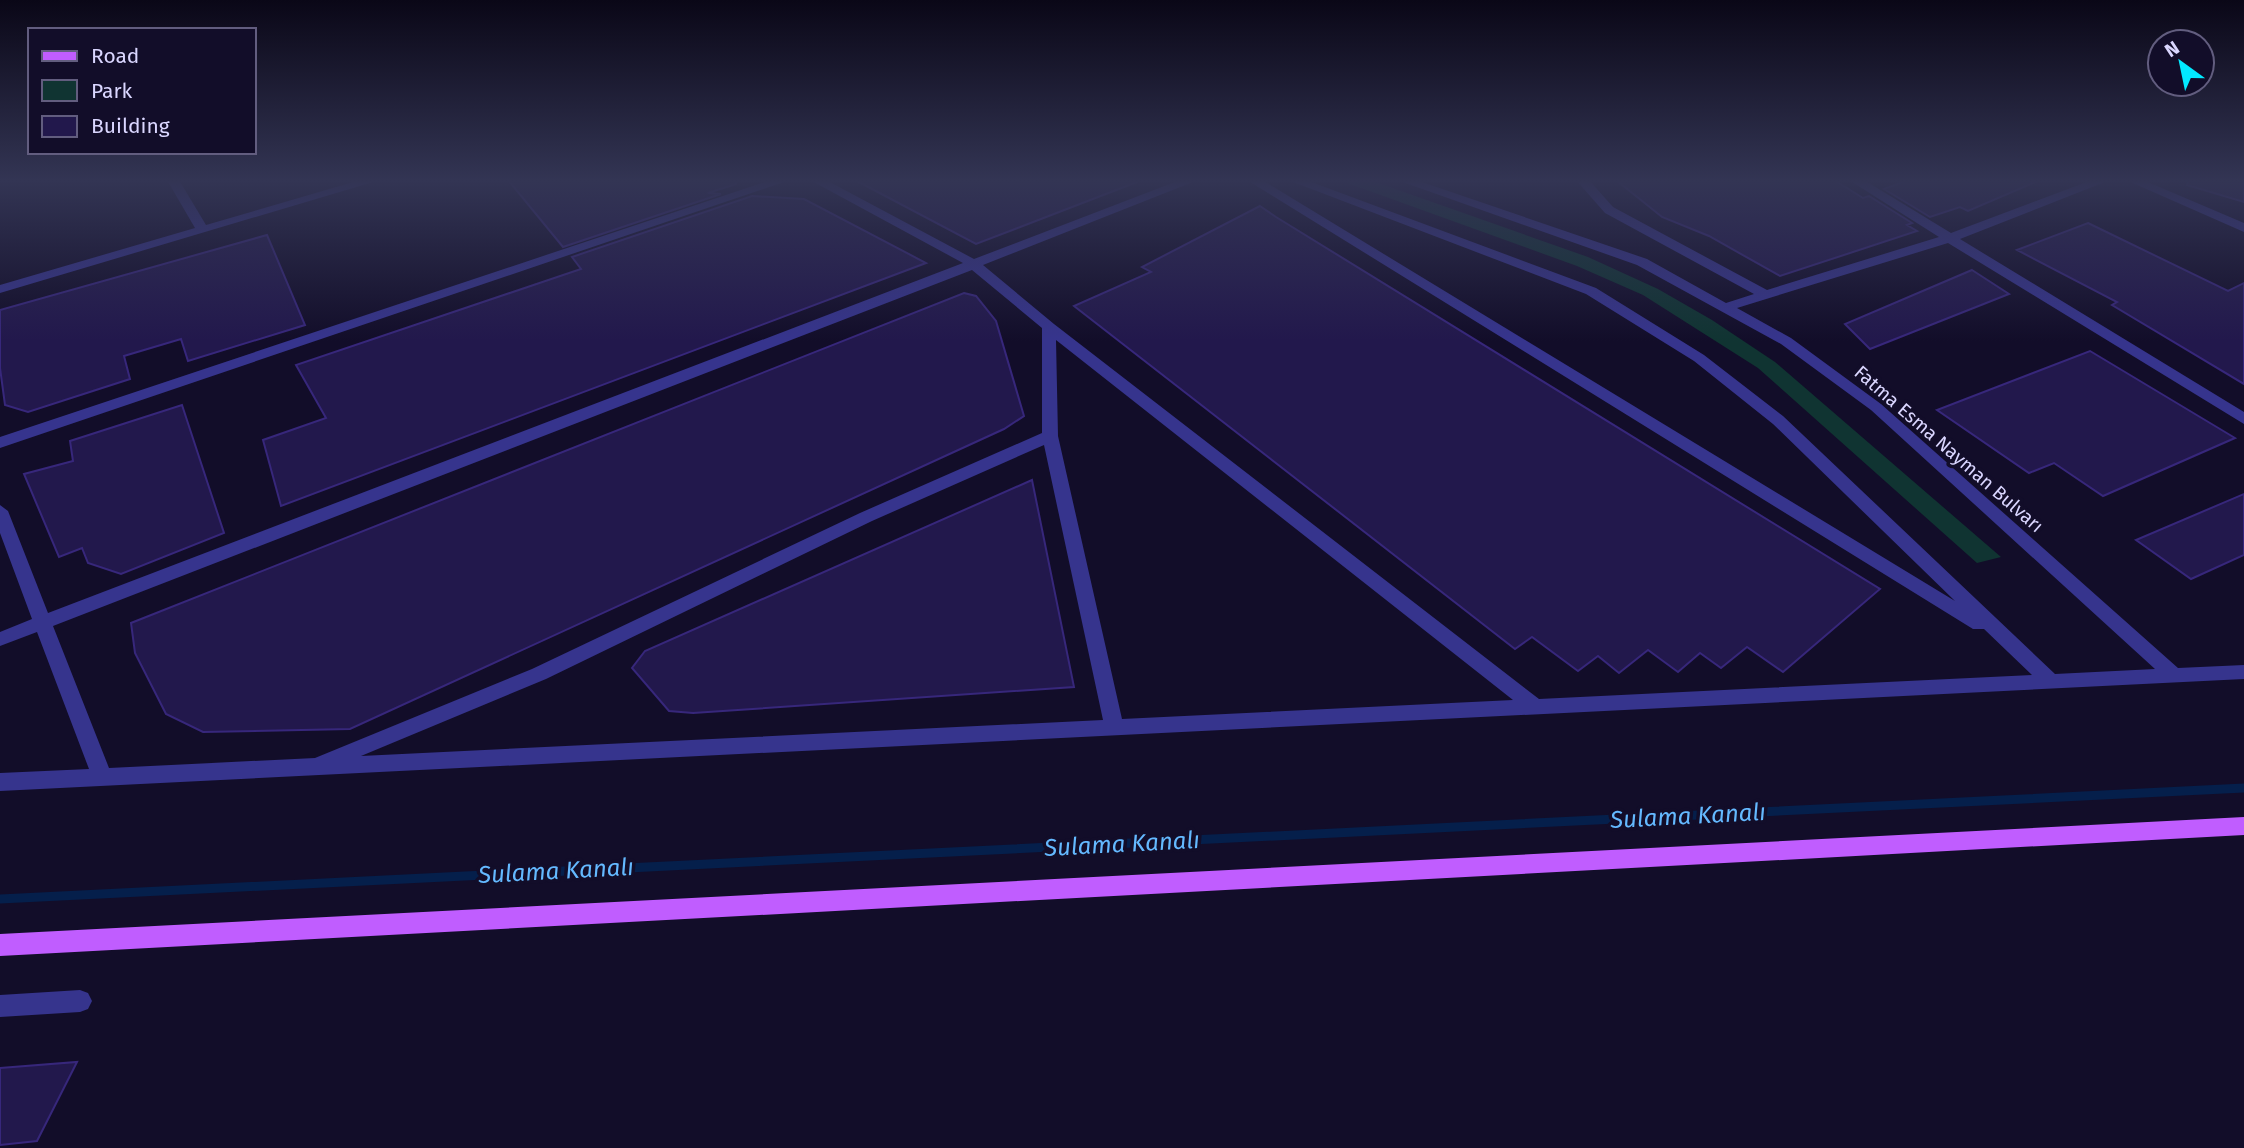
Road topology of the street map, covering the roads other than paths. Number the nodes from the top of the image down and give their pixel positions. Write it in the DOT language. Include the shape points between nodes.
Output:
graph roads {
  1 [pos="192,234"];
  2 [pos="625,234"];
  3 [pos="917,234"];
  4 [pos="1050,234"];
  5 [pos="1341,234"];
  6 [pos="1440,234"];
  7 [pos="1559,234"];
  8 [pos="1653,234"];
  9 [pos="1944,234"];
  10 [pos="1963,234"];
  11 [pos="1951,238"];
  12 [pos="972,263"];
  13 [pos="0,289"];
  14 [pos="1766,295"];
  15 [pos="1727,307"];
  16 [pos="1049,327"];
  17 [pos="2244,419"];
  18 [pos="1050,436"];
  19 [pos="0,443"];
  20 [pos="0,511"];
  21 [pos="41,621"];
  22 [pos="0,639"];
  23 [pos="2009,641"];
  24 [pos="2244,672"];
  25 [pos="2174,675"];
  26 [pos="2049,680"];
  27 [pos="1536,707"];
  28 [pos="1114,728"];
  29 [pos="310,768"];
  30 [pos="102,777"];
  31 [pos="0,782"];
  32 [pos="2244,826"];
  33 [pos="0,945"];
  34 [pos="80,1001"];
  35 [pos="0,1006"];
  1 -- 13 [label="street"];
  2 -- 19 [label="street"];
  3 -- 12 [label="street"];
  4 -- 12 [label="street"];
  5 -- 23 [label="street"];
  6 -- 23 [label="street" via="1591,291 1699,358 1778,420"];
  7 -- 15 [label="street, Fatma Esma Nayman Bulvarı" via="1642,262"];
  8 -- 14 [label="street"];
  9 -- 11 [label="street"];
  10 -- 11 [label="street"];
  11 -- 14 [label="street"];
  11 -- 17 [label="street"];
  12 -- 16 [label="street"];
  12 -- 21 [label="street"];
  14 -- 15 [label="street"];
  15 -- 25 [label="street, Fatma Esma Nayman Bulvarı" via="1786,341 1876,407"];
  16 -- 18 [label="street"];
  16 -- 27 [label="street"];
  18 -- 28 [label="street"];
  18 -- 29 [label="street" via="866,517 540,674"];
  20 -- 21 [label="street"];
  21 -- 22 [label="street"];
  21 -- 30 [label="street"];
  23 -- 26 [label="street"];
  24 -- 25 [label="street"];
  25 -- 26 [label="street"];
  26 -- 27 [label="street"];
  27 -- 28 [label="street"];
  28 -- 29 [label="street"];
  29 -- 30 [label="street"];
  30 -- 31 [label="street"];
  32 -- 33 [label="main road"];
  34 -- 35 [label="street"];
}
